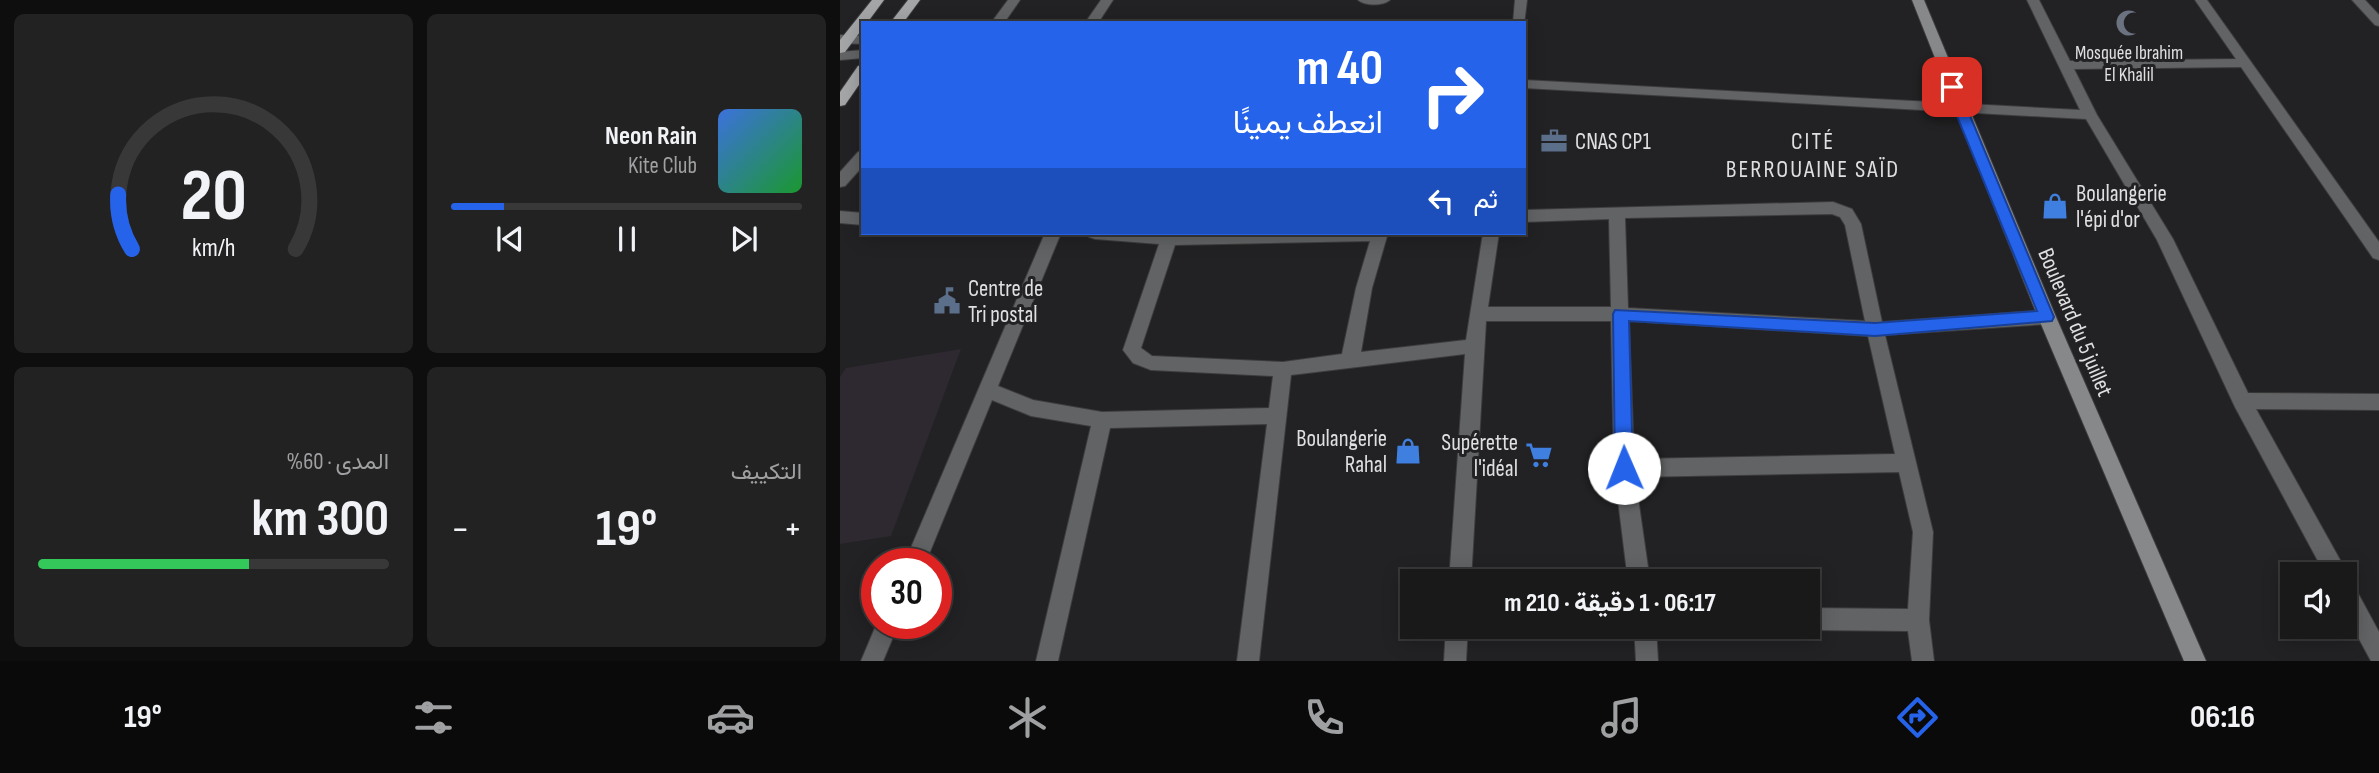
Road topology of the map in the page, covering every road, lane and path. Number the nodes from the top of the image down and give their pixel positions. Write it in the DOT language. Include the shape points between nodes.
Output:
graph roads {
  1 [pos="878,0"];
  2 [pos="914,0"];
  3 [pos="1014,0"];
  4 [pos="1107,0"];
  5 [pos="1364,0"];
  6 [pos="1384,0"];
  7 [pos="1521,0"];
  8 [pos="1918,0"];
  9 [pos="2033,0"];
  10 [pos="2201,0"];
  11 [pos="2358,0"];
  12 [pos="898,21"];
  13 [pos="999,21"];
  14 [pos="1092,21"];
  15 [pos="1519,21"];
  16 [pos="2379,22"];
  17 [pos="861,40"];
  18 [pos="843,42"];
  19 [pos="861,54"];
  20 [pos="840,56"];
  21 [pos="2245,63"];
  22 [pos="2065,65"];
  23 [pos="861,72"];
  24 [pos="1526,84"];
  25 [pos="840,102"];
  26 [pos="1960,108"];
  27 [pos="2090,115"];
  28 [pos="861,158"];
  29 [pos="840,182"];
  30 [pos="1617,213"];
  31 [pos="1526,215"];
  32 [pos="840,217"];
  33 [pos="861,219"];
  34 [pos="1052,235"];
  35 [pos="1145,235"];
  36 [pos="1274,235"];
  37 [pos="1379,235"];
  38 [pos="1491,235"];
  39 [pos="1170,236"];
  40 [pos="2379,254"];
  41 [pos="1478,314"];
  42 [pos="1621,314"];
  43 [pos="2047,317"];
  44 [pos="1875,329"];
  45 [pos="1474,346"];
  46 [pos="1350,362"];
  47 [pos="1283,369"];
  48 [pos="989,390"];
  49 [pos="2242,401"];
  50 [pos="2379,402"];
  51 [pos="1279,416"];
  52 [pos="1102,419"];
  53 [pos="1906,463"];
  54 [pos="1624,468"];
  55 [pos="921,548"];
  56 [pos="2329,562"];
  57 [pos="1461,569"];
  58 [pos="1637,569"];
  59 [pos="2357,613"];
  60 [pos="1820,619"];
  61 [pos="1917,620"];
  62 [pos="881,639"];
  63 [pos="1456,639"];
  64 [pos="1646,639"];
  65 [pos="2379,654"];
  66 [pos="872,661"];
  67 [pos="1047,661"];
  68 [pos="1248,661"];
  69 [pos="1455,661"];
  70 [pos="1647,661"];
  71 [pos="1923,661"];
  72 [pos="2195,661"];
  1 -- 18 [label="main road"];
  2 -- 12 [label="main road"];
  3 -- 13 [label="street"];
  4 -- 14 [label="street"];
  5 -- 6 [label="street"];
  7 -- 15 [label="street"];
  8 -- 26 [label="street, Boulevard du 5 juillet"];
  9 -- 22 [label="street"];
  10 -- 21 [label="street"];
  11 -- 16 [label="street"];
  17 -- 18 [label="street"];
  19 -- 20 [label="street"];
  21 -- 22 [label="street"];
  21 -- 40 [label="street"];
  22 -- 27 [label="street"];
  23 -- 25 [label="main road"];
  24 -- 26 [label="street"];
  26 -- 27 [label="street"];
  26 -- 43 [label="street, Boulevard du 5 juillet"];
  27 -- 49 [label="street" via="2165,239"];
  28 -- 29 [label="street"];
  30 -- 31 [label="street"];
  30 -- 42 [label="street"];
  30 -- 44 [label="street" via="1833,208 1846,213 1853,224"];
  32 -- 33 [label="street"];
  34 -- 48 [label="street"];
  35 -- 39 [label="street"];
  36 -- 39 [label="street"];
  37 -- 46 [label="street"];
  38 -- 41 [label="street"];
  39 -- 47 [label="street" via="1132,350 1151,363"];
  41 -- 42 [label="street"];
  41 -- 45 [label="street"];
  42 -- 44 [label="street"];
  42 -- 54 [label="street"];
  43 -- 44 [label="street"];
  43 -- 72 [label="street, Boulevard du 5 juillet"];
  44 -- 53 [label="street"];
  45 -- 46 [label="street"];
  45 -- 57 [label="street"];
  46 -- 47 [label="street"];
  47 -- 51 [label="street"];
  48 -- 52 [label="street" via="1031,408"];
  48 -- 55 [label="street"];
  49 -- 50 [label="street"];
  49 -- 56 [label="street"];
  51 -- 52 [label="street"];
  51 -- 68 [label="street"];
  52 -- 67 [label="street"];
  53 -- 54 [label="street"];
  53 -- 61 [label="street" via="1923,532"];
  54 -- 58 [label="street"];
  59 -- 65 [label="street"];
  60 -- 61 [label="street"];
  61 -- 71 [label="street"];
  62 -- 66 [label="street"];
  63 -- 69 [label="street"];
  64 -- 70 [label="street"];
}
